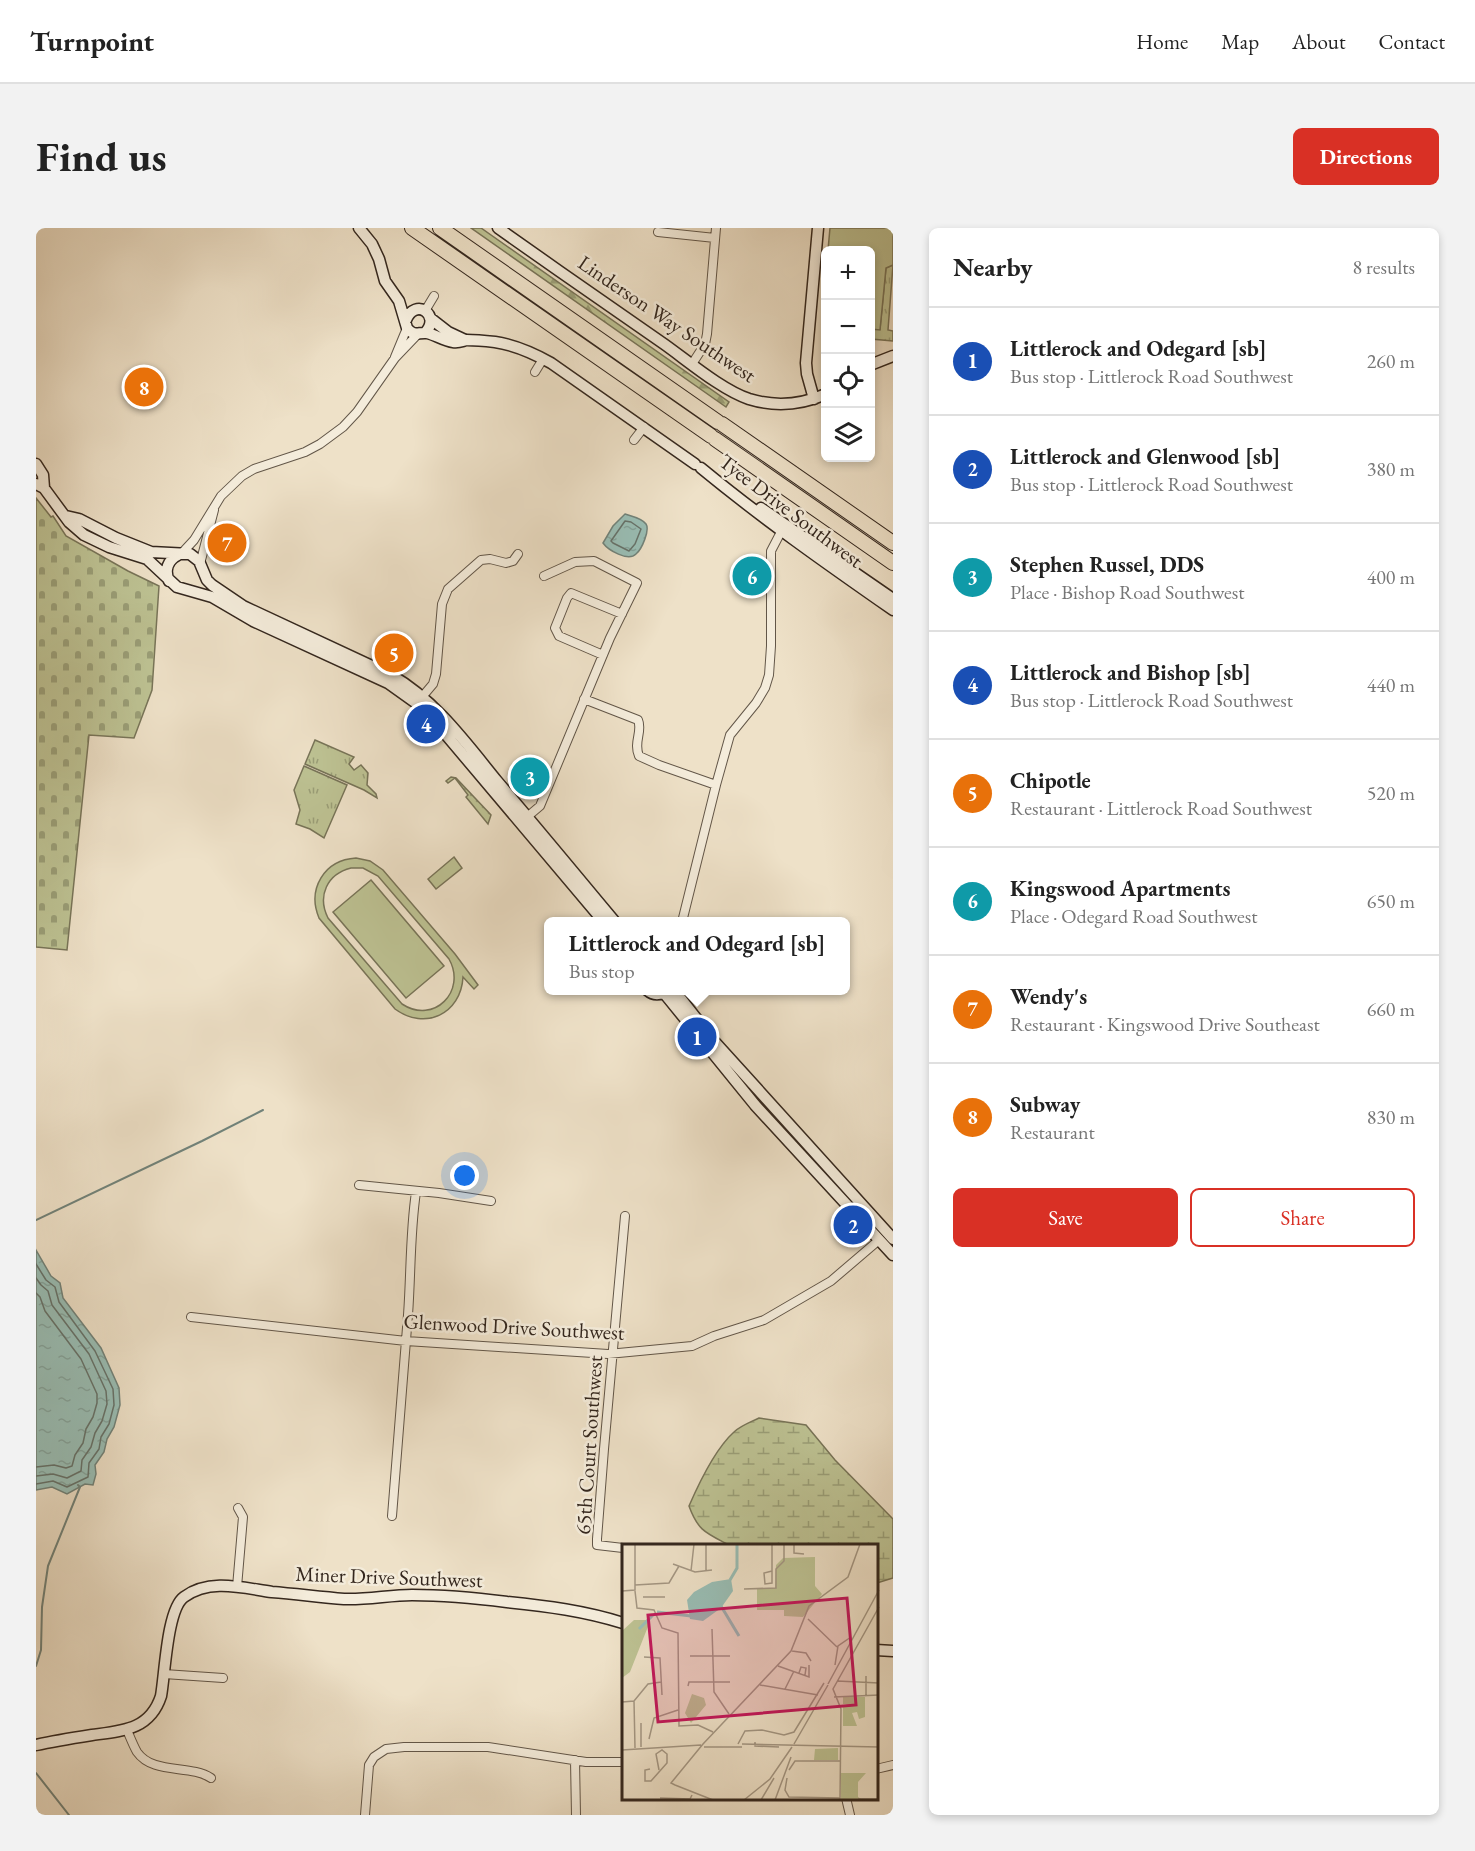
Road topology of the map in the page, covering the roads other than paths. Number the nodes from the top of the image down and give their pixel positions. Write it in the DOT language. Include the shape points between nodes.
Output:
graph roads {
  1 [pos="359,228"];
  2 [pos="412,228"];
  3 [pos="440,228"];
  4 [pos="498,228"];
  5 [pos="716,228"];
  6 [pos="818,228"];
  7 [pos="658,232"];
  8 [pos="715,238"];
  9 [pos="434,296"];
  10 [pos="399,301"];
  11 [pos="424,313"];
  12 [pos="406,324"];
  13 [pos="421,334"];
  14 [pos="465,340"];
  15 [pos="893,356"];
  16 [pos="395,358"];
  17 [pos="543,359"];
  18 [pos="875,363"];
  19 [pos="692,364"];
  20 [pos="535,372"];
  21 [pos="821,396"];
  22 [pos="814,399"];
  23 [pos="644,427"];
  24 [pos="634,440"];
  25 [pos="36,464"];
  26 [pos="695,464"];
  27 [pos="40,486"];
  28 [pos="214,509"];
  29 [pos="66,516"];
  30 [pos="783,528"];
  31 [pos="893,543"];
  32 [pos="180,554"];
  33 [pos="518,554"];
  34 [pos="893,563"];
  35 [pos="200,565"];
  36 [pos="544,576"];
  37 [pos="169,581"];
  38 [pos="182,589"];
  39 [pos="893,599"];
  40 [pos="893,610"];
  41 [pos="622,614"];
  42 [pos="603,656"];
  43 [pos="422,697"];
  44 [pos="584,699"];
  45 [pos="716,785"];
  46 [pos="527,817"];
  47 [pos="601,917"];
  48 [pos="612,917"];
  49 [pos="683,917"];
  50 [pos="672,995"];
  51 [pos="673,995"];
  52 [pos="359,1185"];
  53 [pos="416,1191"];
  54 [pos="492,1201"];
  55 [pos="625,1216"];
  56 [pos="893,1239"];
  57 [pos="879,1240"];
  58 [pos="893,1255"];
  59 [pos="191,1317"];
  60 [pos="406,1341"];
  61 [pos="613,1354"];
  62 [pos="238,1508"];
  63 [pos="392,1516"];
  64 [pos="622,1548"];
  65 [pos="237,1587"];
  66 [pos="622,1623"];
  67 [pos="878,1650"];
  68 [pos="893,1651"];
  69 [pos="164,1674"];
  70 [pos="223,1678"];
  71 [pos="127,1730"];
  72 [pos="36,1745"];
  73 [pos="575,1760"];
  74 [pos="622,1762"];
  75 [pos="893,1765"];
  76 [pos="878,1769"];
  77 [pos="211,1778"];
  78 [pos="846,1800"];
  79 [pos="365,1815"];
  80 [pos="576,1815"];
  81 [pos="850,1815"];
  1 -- 10 [label="street" via="372,244 386,281"];
  2 -- 34 [label="highway"];
  3 -- 31 [label="highway"];
  4 -- 19 [label="street, Linderson Way Southwest"];
  5 -- 8 [label="street"];
  6 -- 22 [label="street" via="806,363"];
  7 -- 8 [label="street"];
  8 -- 19 [label="street" via="707,334"];
  9 -- 11 [label="street"];
  10 -- 11 [label="street, Tyee Drive Southwest"];
  10 -- 12 [label="street"];
  11 -- 12 [label="street" via="410,312"];
  11 -- 13 [label="street" via="430,326"];
  11 -- 14 [label="street, Tyee Drive Southwest"];
  12 -- 13 [label="street, Tyee Drive Southwest" via="413,334"];
  12 -- 16 [label="street"];
  13 -- 14 [label="street, Tyee Drive Southwest" via="458,343"];
  13 -- 16 [label="street"];
  14 -- 17 [label="street, Tyee Drive Southwest" via="509,345"];
  15 -- 18 [label="street"];
  16 -- 28 [label="street" via="343,427 305,452 242,476 221,496"];
  17 -- 20 [label="street"];
  17 -- 23 [label="street, Tyee Drive Southwest"];
  19 -- 22 [label="street, Linderson Way Southwest" via="752,400 778,404"];
  21 -- 22 [label="street, Linderson Way Southwest"];
  23 -- 24 [label="street"];
  23 -- 26 [label="street, Tyee Drive Southwest"];
  25 -- 27 [label="street" via="43,475"];
  27 -- 29 [label="street"];
  28 -- 32 [label="street"];
  28 -- 35 [label="street"];
  29 -- 32 [label="street" via="141,548"];
  29 -- 37 [label="street" via="84,535 147,560"];
  30 -- 30 [label="street, Tyee Drive Southwest" via="701,468"];
  30 -- 39 [label="street, Tyee Drive Southwest"];
  30 -- 40 [label="street, Tyee Drive Southwest"];
  30 -- 45 [label="street" via="771,551 767,682 756,703 732,732"];
  32 -- 35 [label="street" via="190,554"];
  32 -- 37 [label="street" via="168,565"];
  33 -- 43 [label="street" via="506,563 490,558 481,560 448,590 442,604 436,674"];
  35 -- 38 [label="street" via="202,572 197,583"];
  35 -- 43 [label="street" via="212,585 243,606 391,675"];
  36 -- 41 [label="street" via="575,562 594,561 637,583"];
  37 -- 38 [label="street"];
  38 -- 47 [label="street" via="212,597 253,621 387,683 413,700"];
  41 -- 42 [label="street"];
  41 -- 42 [label="street" via="571,593 563,608 555,628 559,636"];
  42 -- 44 [label="street"];
  43 -- 46 [label="street"];
  44 -- 45 [label="street" via="638,720 639,756"];
  44 -- 46 [label="street" via="540,806"];
  45 -- 49 [label="street"];
  46 -- 48 [label="street"];
  50 -- 57 [label="street" via="755,1105"];
  51 -- 56 [label="street"];
  52 -- 53 [label="street"];
  53 -- 54 [label="street"];
  53 -- 60 [label="street"];
  55 -- 61 [label="street, 65th Court Southwest"];
  57 -- 58 [label="street"];
  57 -- 61 [label="street, Glenwood Drive Southwest" via="831,1281 764,1320 692,1346"];
  59 -- 60 [label="street, Glenwood Drive Southwest"];
  60 -- 61 [label="street, Glenwood Drive Southwest"];
  60 -- 63 [label="street"];
  61 -- 64 [label="street, 65th Court Southwest" via="597,1545"];
  62 -- 65 [label="street" via="243,1517"];
  65 -- 66 [label="street, Miner Drive Southwest" via="346,1599 411,1595 483,1599 576,1610"];
  65 -- 69 [label="street, Miner Drive Southwest" via="196,1590 181,1598 174,1612"];
  67 -- 68 [label="street"];
  69 -- 70 [label="street"];
  69 -- 71 [label="street, Miner Drive Southwest" via="156,1708 145,1721"];
  71 -- 72 [label="street, Miner Drive Southwest"];
  71 -- 77 [label="street" via="145,1760 203,1772"];
  73 -- 74 [label="street"];
  73 -- 79 [label="street" via="488,1747 386,1749 369,1765"];
  73 -- 80 [label="street"];
  75 -- 76 [label="street"];
  78 -- 81 [label="street"];
}
